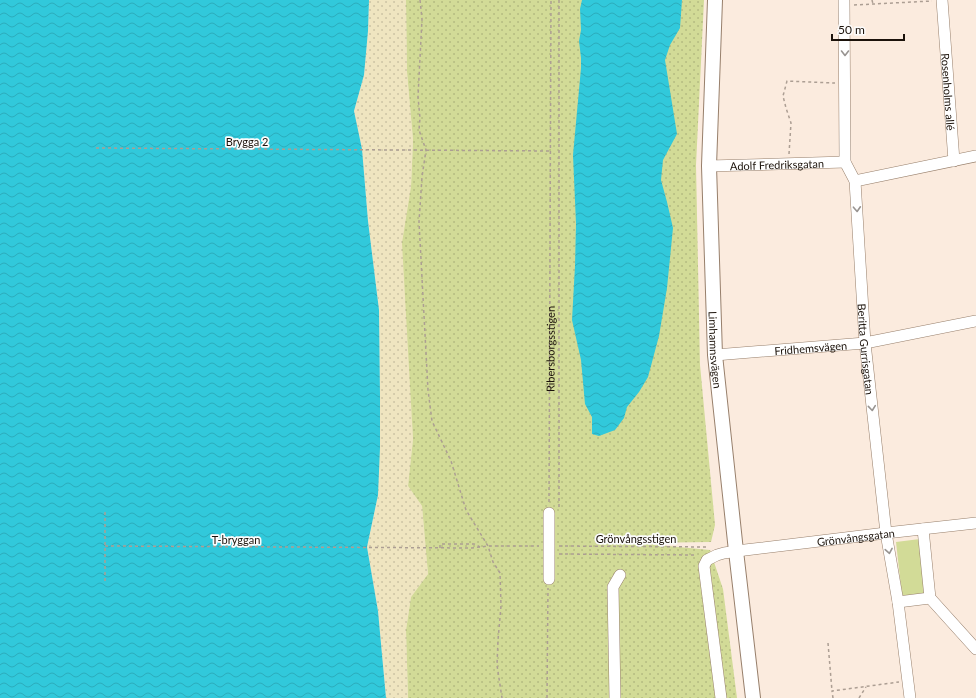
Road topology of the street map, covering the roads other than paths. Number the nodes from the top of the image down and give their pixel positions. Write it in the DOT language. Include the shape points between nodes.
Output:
graph roads {
  1 [pos="715,0"];
  2 [pos="942,0"];
  3 [pos="844,3"];
  4 [pos="976,156"];
  5 [pos="954,160"];
  6 [pos="845,162"];
  7 [pos="709,166"];
  8 [pos="855,181"];
  9 [pos="976,320"];
  10 [pos="865,343"];
  11 [pos="715,355"];
  12 [pos="554,514"];
  13 [pos="976,523"];
  14 [pos="923,529"];
  15 [pos="886,533"];
  16 [pos="736,551"];
  17 [pos="620,575"];
  18 [pos="548,578"];
  19 [pos="930,598"];
  20 [pos="898,602"];
  21 [pos="976,649"];
  22 [pos="615,698"];
  23 [pos="721,698"];
  24 [pos="753,698"];
  25 [pos="910,698"];
  1 -- 7 [label="main road, Limhamnsvägen"];
  2 -- 5 [label="street, Rosenholms allé"];
  3 -- 6 [label="street, Beritta Gurrisgatan, one-way"];
  4 -- 5 [label="street"];
  5 -- 8 [label="street"];
  6 -- 7 [label="street, Adolf Fredriksgatan"];
  6 -- 8 [label="street, Beritta Gurrisgatan"];
  7 -- 11 [label="main road, Limhamnsvägen"];
  8 -- 10 [label="street, Beritta Gurrisgatan, one-way"];
  9 -- 10 [label="street, Fridhemsvägen"];
  10 -- 11 [label="street, Fridhemsvägen"];
  10 -- 15 [label="street, Beritta Gurrisgatan, one-way"];
  11 -- 16 [label="main road, Limhamnsvägen"];
  12 -- 18 [label="street" via="554,549"];
  13 -- 14 [label="street, Grönvångsgatan"];
  14 -- 15 [label="street, Grönvångsgatan"];
  14 -- 19 [label="street"];
  15 -- 16 [label="street, Grönvångsgatan"];
  15 -- 20 [label="street, Beritta Gurrisgatan, one-way"];
  16 -- 23 [label="street, Grönvångsgatan" via="717,555 711,552 704,566"];
  16 -- 24 [label="main road, Limhamnsvägen"];
  17 -- 22 [label="street" via="613,588"];
  19 -- 20 [label="street"];
  19 -- 21 [label="street"];
  20 -- 25 [label="street, Beritta Gurrisgatan"];
}
